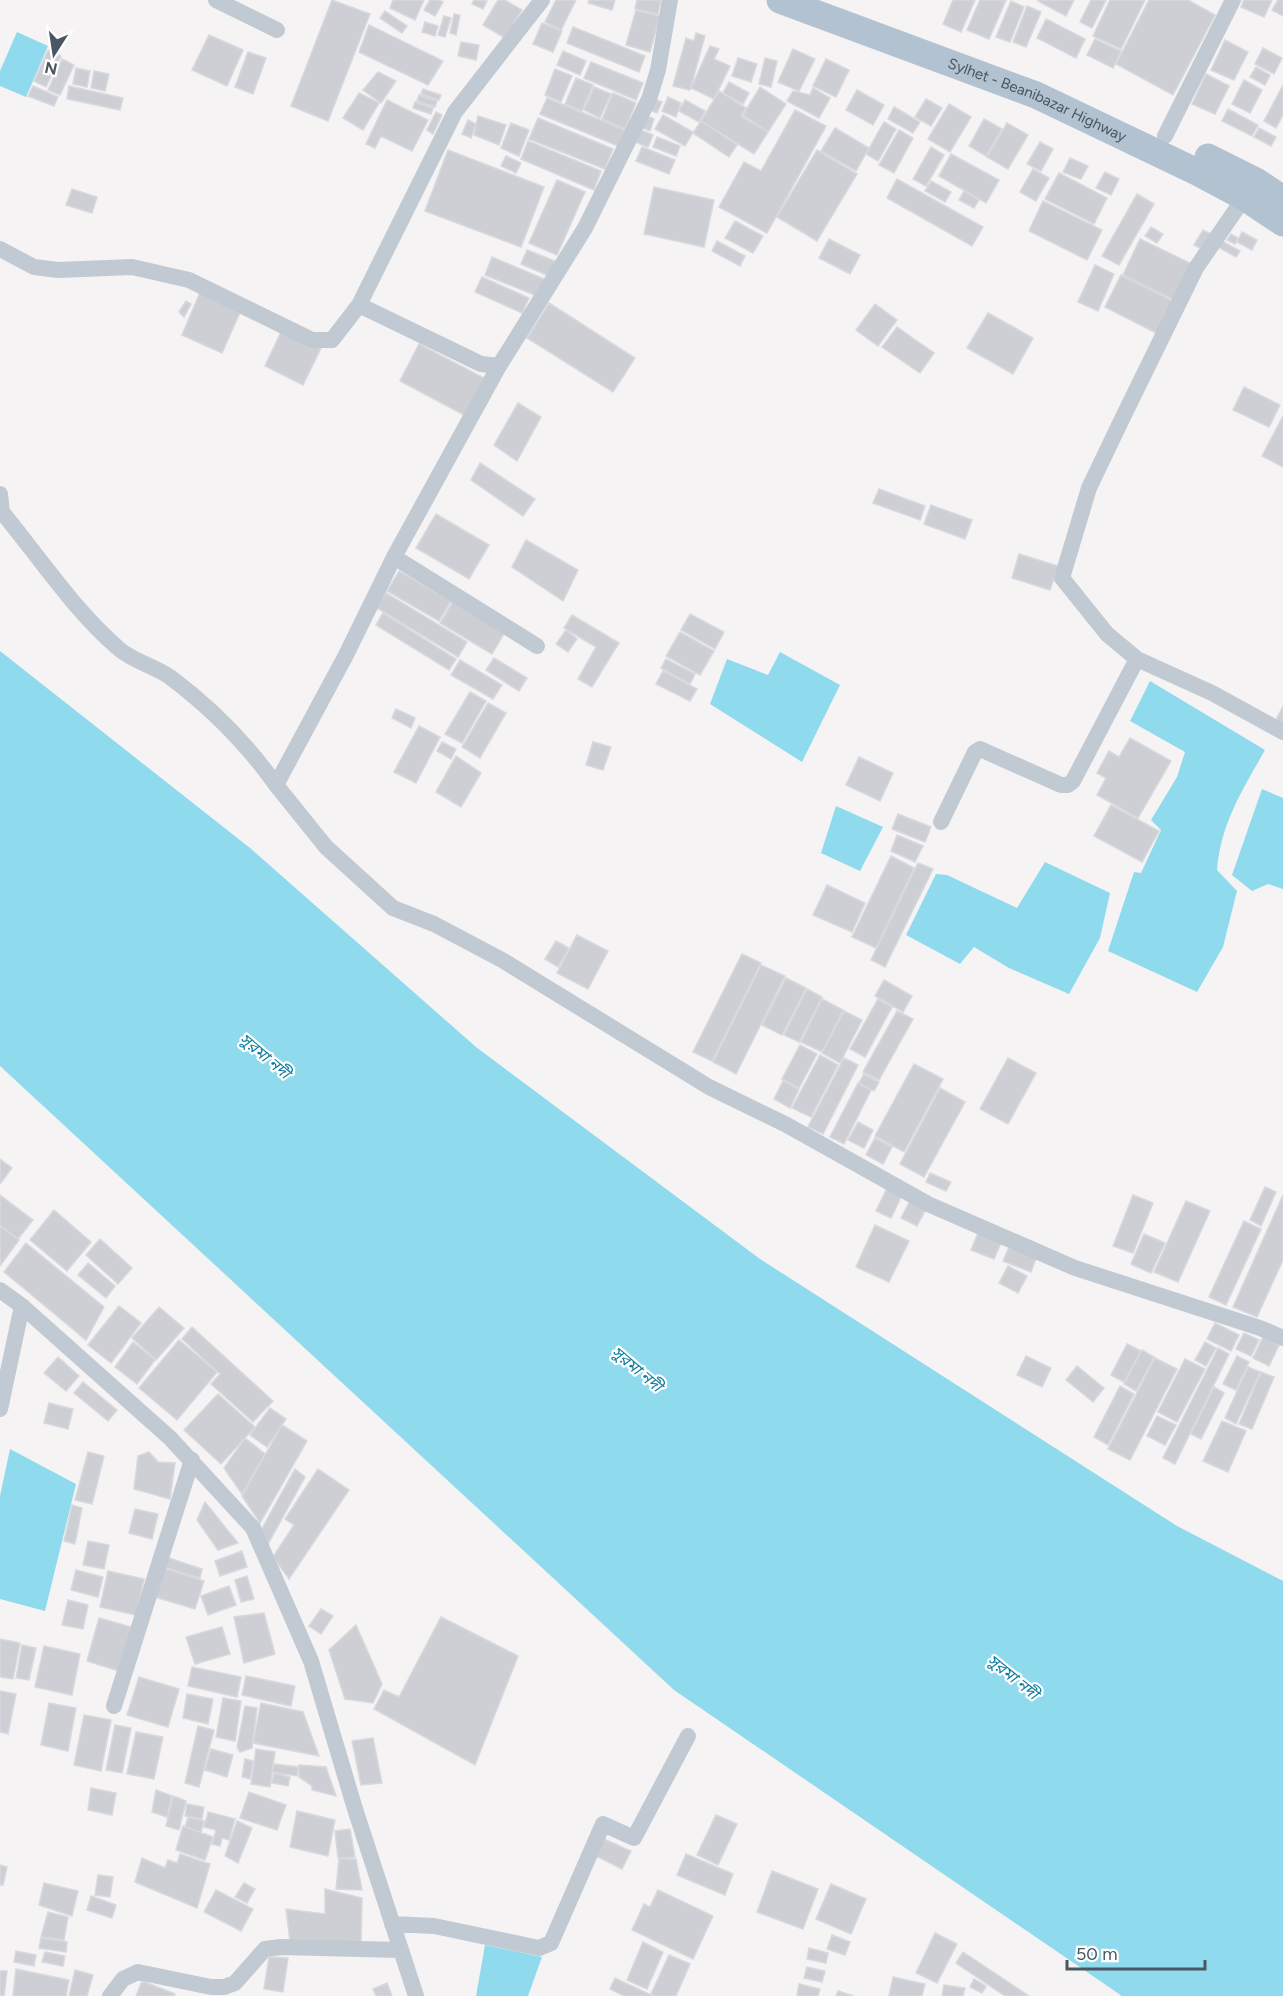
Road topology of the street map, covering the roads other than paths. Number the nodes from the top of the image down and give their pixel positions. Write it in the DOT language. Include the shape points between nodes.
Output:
graph roads {
  1 [pos="216,0"];
  2 [pos="542,0"];
  3 [pos="670,0"];
  4 [pos="780,0"];
  5 [pos="827,0"];
  6 [pos="1233,0"];
  7 [pos="277,30"];
  8 [pos="1165,136"];
  9 [pos="1250,189"];
  10 [pos="1283,199"];
  11 [pos="1283,223"];
  12 [pos="0,249"];
  13 [pos="359,305"];
  14 [pos="499,366"];
  15 [pos="0,494"];
  16 [pos="394,557"];
  17 [pos="537,646"];
  18 [pos="1137,659"];
  19 [pos="1283,732"];
  20 [pos="276,785"];
  21 [pos="941,822"];
  22 [pos="0,1290"];
  23 [pos="22,1306"];
  24 [pos="1283,1338"];
  25 [pos="0,1409"];
  26 [pos="192,1460"];
  27 [pos="114,1706"];
  28 [pos="687,1736"];
  29 [pos="392,1924"];
  30 [pos="400,1950"];
  31 [pos="110,1996"];
  32 [pos="416,1996"];
  1 -- 7 [label="street"];
  2 -- 13 [label="street" via="455,112"];
  3 -- 14 [label="street" via="649,99 585,228"];
  4 -- 9 [label="main road, Sylhet - Beanibazar Highway" via="1036,95 1197,172"];
  5 -- 8 [label="main road, Sylhet - Beanibazar Highway" via="1047,81"];
  6 -- 8 [label="street"];
  8 -- 9 [label="main road, Sylhet - Beanibazar Highway"];
  9 -- 10 [label="main road, Sylhet - Beanibazar Highway"];
  9 -- 11 [label="main road, Sylhet - Beanibazar Highway"];
  9 -- 18 [label="street" via="1196,268 1122,419 1089,488 1062,578 1107,634"];
  12 -- 13 [label="street" via="34,267 132,267 189,280 312,340 332,340"];
  13 -- 14 [label="street" via="481,364"];
  14 -- 16 [label="street"];
  15 -- 20 [label="street" via="2,512 82,613 120,650 168,676 208,709 256,758"];
  16 -- 17 [label="street"];
  16 -- 20 [label="street"];
  18 -- 19 [label="street" via="1212,693"];
  18 -- 21 [label="street" via="1073,781 1061,785 980,749"];
  20 -- 24 [label="street" via="326,847 393,908 434,924 502,960 709,1087 939,1208 1075,1268"];
  22 -- 23 [label="street"];
  23 -- 25 [label="street"];
  23 -- 26 [label="street"];
  26 -- 27 [label="street"];
  26 -- 29 [label="street" via="253,1528 284,1594 311,1661"];
  28 -- 29 [label="street" via="634,1838 603,1824 551,1943 539,1948 434,1926"];
  29 -- 30 [label="street"];
  30 -- 31 [label="street" via="265,1949 235,1983 224,1987 138,1972 123,1979"];
  30 -- 32 [label="street"];
}
